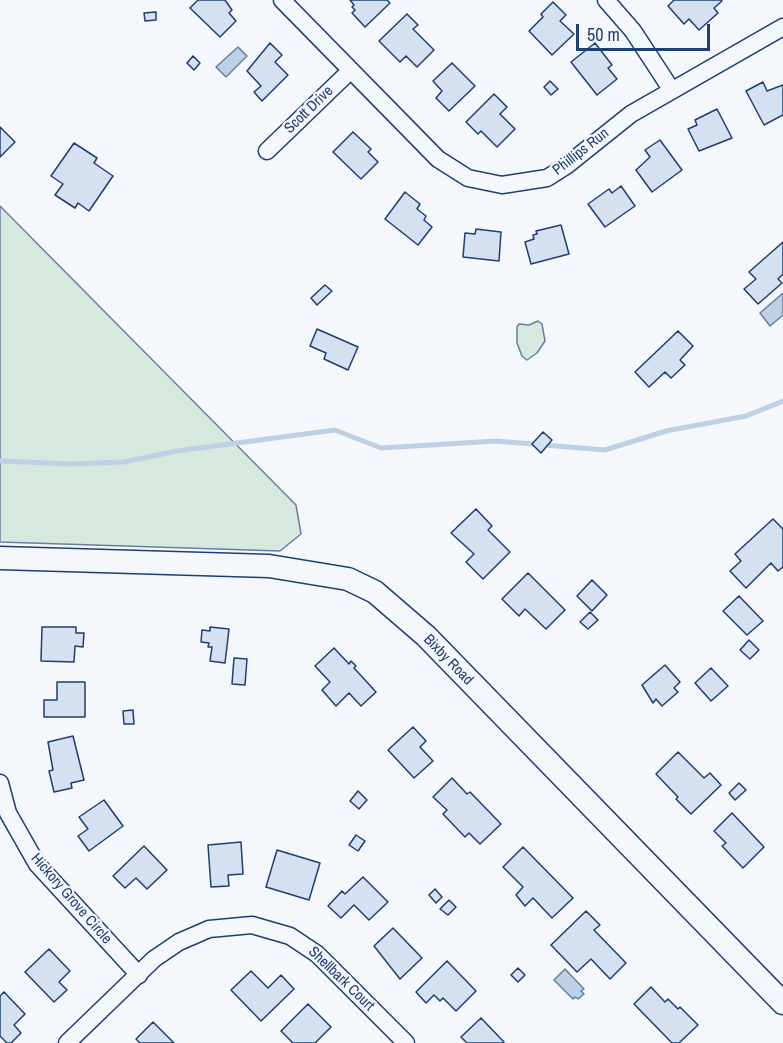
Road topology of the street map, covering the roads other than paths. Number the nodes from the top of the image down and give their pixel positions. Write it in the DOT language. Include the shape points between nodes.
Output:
graph roads {
  1 [pos="282,0"];
  2 [pos="606,0"];
  3 [pos="783,27"];
  4 [pos="351,70"];
  5 [pos="671,89"];
  6 [pos="267,151"];
  7 [pos="0,558"];
  8 [pos="0,783"];
  9 [pos="139,975"];
  10 [pos="783,1003"];
  11 [pos="72,1041"];
  12 [pos="406,1043"];
  1 -- 4 [label="street, Phillips Run"];
  2 -- 5 [label="street" via="633,31"];
  3 -- 5 [label="street, Phillips Run"];
  4 -- 5 [label="street, Phillips Run" via="447,166 468,178 502,185 547,178 631,114"];
  4 -- 6 [label="street, Scott Drive"];
  7 -- 10 [label="street, Bixby Road" via="269,566 348,579 375,592 426,636"];
  8 -- 9 [label="street, Hickory Grove Circle" via="8,813 37,864"];
  9 -- 11 [label="street, Shellbark Court"];
  9 -- 12 [label="street, Shellbark Court" via="164,951 194,934 252,925 306,945"];
}
